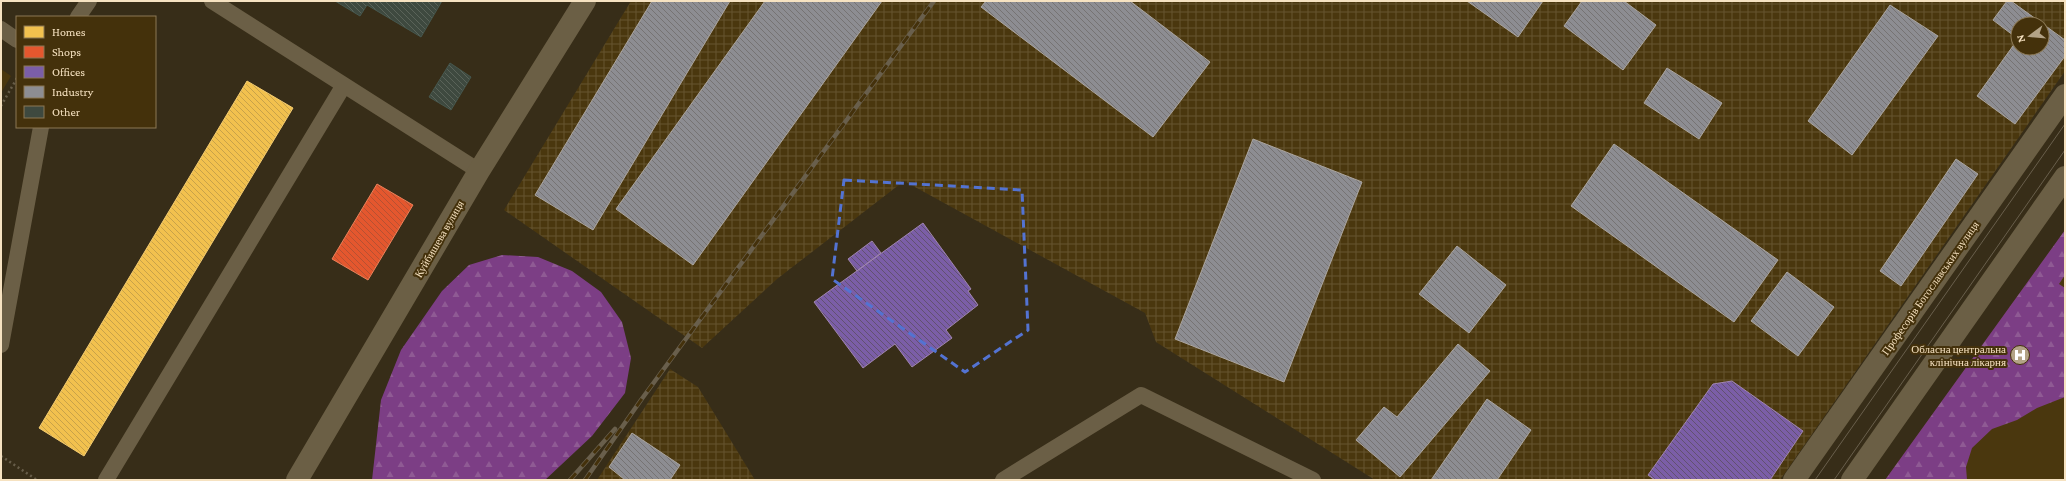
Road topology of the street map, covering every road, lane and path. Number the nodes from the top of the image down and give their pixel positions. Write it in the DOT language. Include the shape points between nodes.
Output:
graph roads {
  1 [pos="89,1"];
  2 [pos="212,1"];
  3 [pos="585,1"];
  4 [pos="79,16"];
  5 [pos="1,29"];
  6 [pos="16,39"];
  7 [pos="16,80"];
  8 [pos="344,85"];
  9 [pos="2065,96"];
  10 [pos="1,106"];
  11 [pos="41,128"];
  12 [pos="479,171"];
  13 [pos="2065,177"];
  14 [pos="1,345"];
  15 [pos="1,456"];
  16 [pos="37,480"];
  17 [pos="106,480"];
  18 [pos="297,480"];
  19 [pos="1003,480"];
  20 [pos="1313,480"];
  21 [pos="1794,480"];
  22 [pos="1852,480"];
  1 -- 4 [label="lane"];
  2 -- 8 [label="lane"];
  3 -- 12 [label="street, Куйбишева вулиця"];
  5 -- 6 [label="lane"];
  7 -- 10 [label="path"];
  8 -- 12 [label="lane"];
  8 -- 17 [label="lane"];
  9 -- 21 [label="street, Професорів Богославських вулиця"];
  11 -- 14 [label="lane"];
  12 -- 18 [label="street, Куйбишева вулиця"];
  13 -- 22 [label="street"];
  15 -- 16 [label="path"];
  19 -- 20 [label="lane" via="1141,395"];
}
